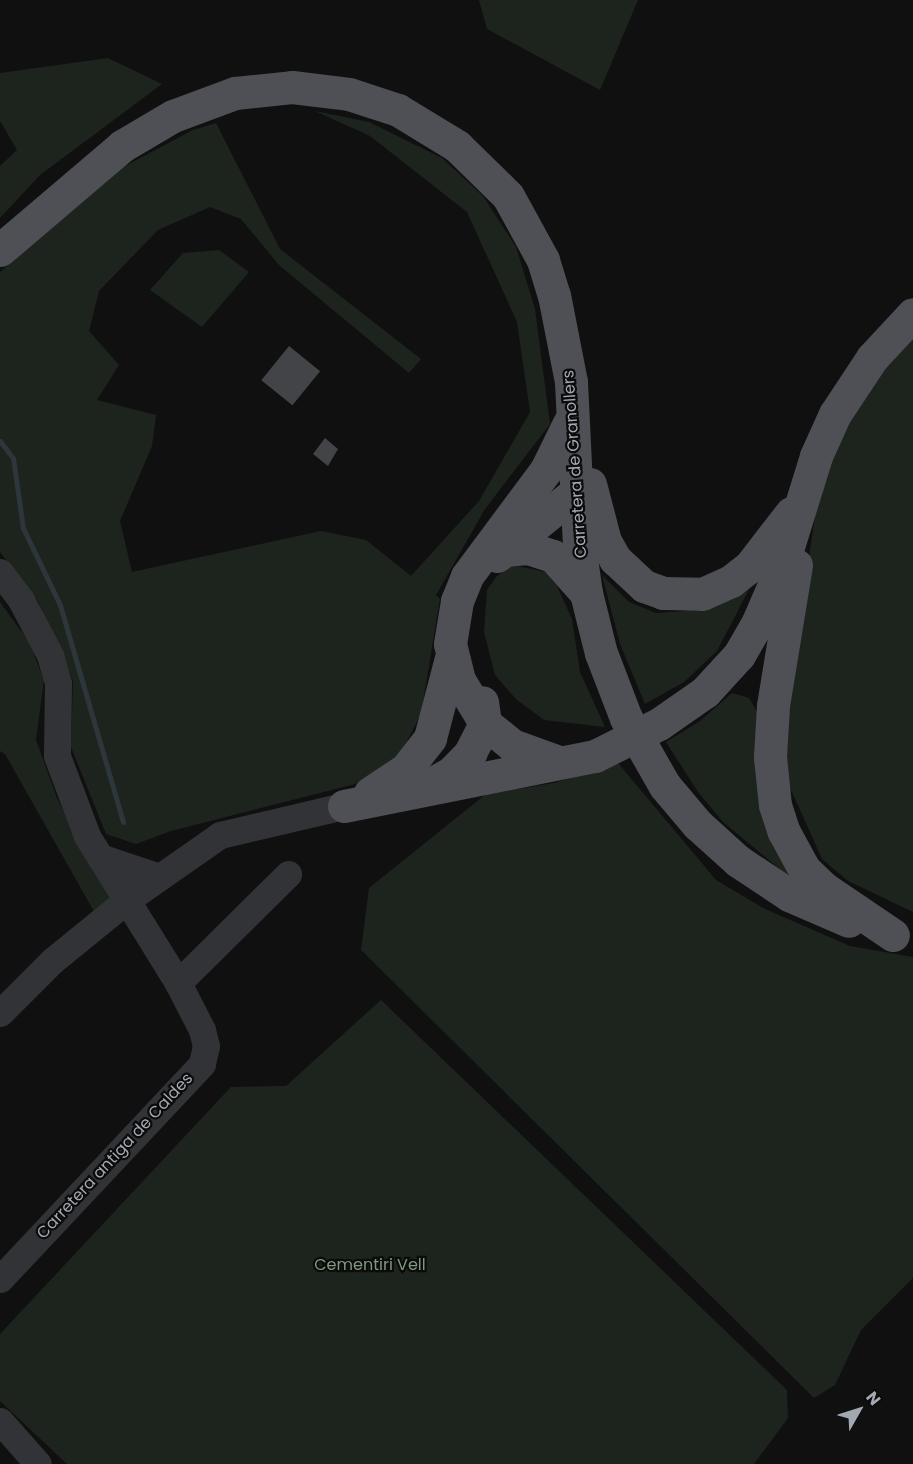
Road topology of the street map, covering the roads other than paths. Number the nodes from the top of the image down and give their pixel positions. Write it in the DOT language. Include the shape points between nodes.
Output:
graph roads {
  1 [pos="0,250"];
  2 [pos="913,314"];
  3 [pos="574,410"];
  4 [pos="576,492"];
  5 [pos="802,502"];
  6 [pos="505,550"];
  7 [pos="0,572"];
  8 [pos="586,594"];
  9 [pos="461,645"];
  10 [pos="726,671"];
  11 [pos="773,706"];
  12 [pos="485,723"];
  13 [pos="625,730"];
  14 [pos="561,752"];
  15 [pos="421,772"];
  16 [pos="344,806"];
  17 [pos="100,857"];
  18 [pos="288,874"];
  19 [pos="159,877"];
  20 [pos="127,900"];
  21 [pos="903,936"];
  22 [pos="178,983"];
  23 [pos="0,1013"];
  24 [pos="0,1279"];
  25 [pos="0,1421"];
  26 [pos="38,1464"];
  1 -- 3 [label="main road, Carretera de Granollers" via="91,168 173,116 216,98 264,89 292,87 349,94 420,121 458,146 508,196 543,260 554,295 564,331"];
  2 -- 5 [label="main road" via="885,341 848,392 816,456"];
  3 -- 4 [label="main road, Carretera de Granollers"];
  3 -- 5 [label="main road" via="605,542 629,575 663,593 702,594 732,581 750,566"];
  3 -- 9 [label="main road" via="546,470 467,576 451,631"];
  4 -- 6 [label="main road"];
  4 -- 8 [label="main road, Carretera de Granollers"];
  5 -- 10 [label="main road" via="782,566 757,624"];
  5 -- 11 [label="main road"];
  6 -- 8 [label="main road" via="528,548 554,556"];
  6 -- 9 [label="main road" via="477,581"];
  7 -- 17 [label="street, Carretera antiga de Caldes" via="21,600 50,655 58,683 57,756 87,836"];
  8 -- 13 [label="main road, Carretera de Granollers"];
  9 -- 12 [label="main road" via="484,706"];
  9 -- 14 [label="main road" via="474,657 493,698 518,723"];
  9 -- 15 [label="main road"];
  10 -- 11 [label="main road" via="754,682"];
  10 -- 13 [label="main road" via="685,707"];
  11 -- 21 [label="main road" via="772,789 796,858 825,889"];
  12 -- 14 [label="main road" via="505,726"];
  12 -- 15 [label="main road" via="461,764"];
  13 -- 14 [label="main road"];
  13 -- 21 [label="main road, Carretera de Granollers, bridge" via="665,786 714,841 765,880 818,910"];
  14 -- 15 [label="main road"];
  15 -- 16 [label="main road"];
  16 -- 19 [label="street" via="220,834"];
  17 -- 19 [label="street"];
  17 -- 20 [label="street, Carretera antiga de Caldes"];
  18 -- 22 [label="street"];
  19 -- 20 [label="street"];
  20 -- 22 [label="street, Carretera antiga de Caldes"];
  20 -- 23 [label="street" via="52,961"];
  22 -- 24 [label="street, Carretera antiga de Caldes" via="202,1030 206,1046 202,1064"];
  25 -- 26 [label="street"];
}
